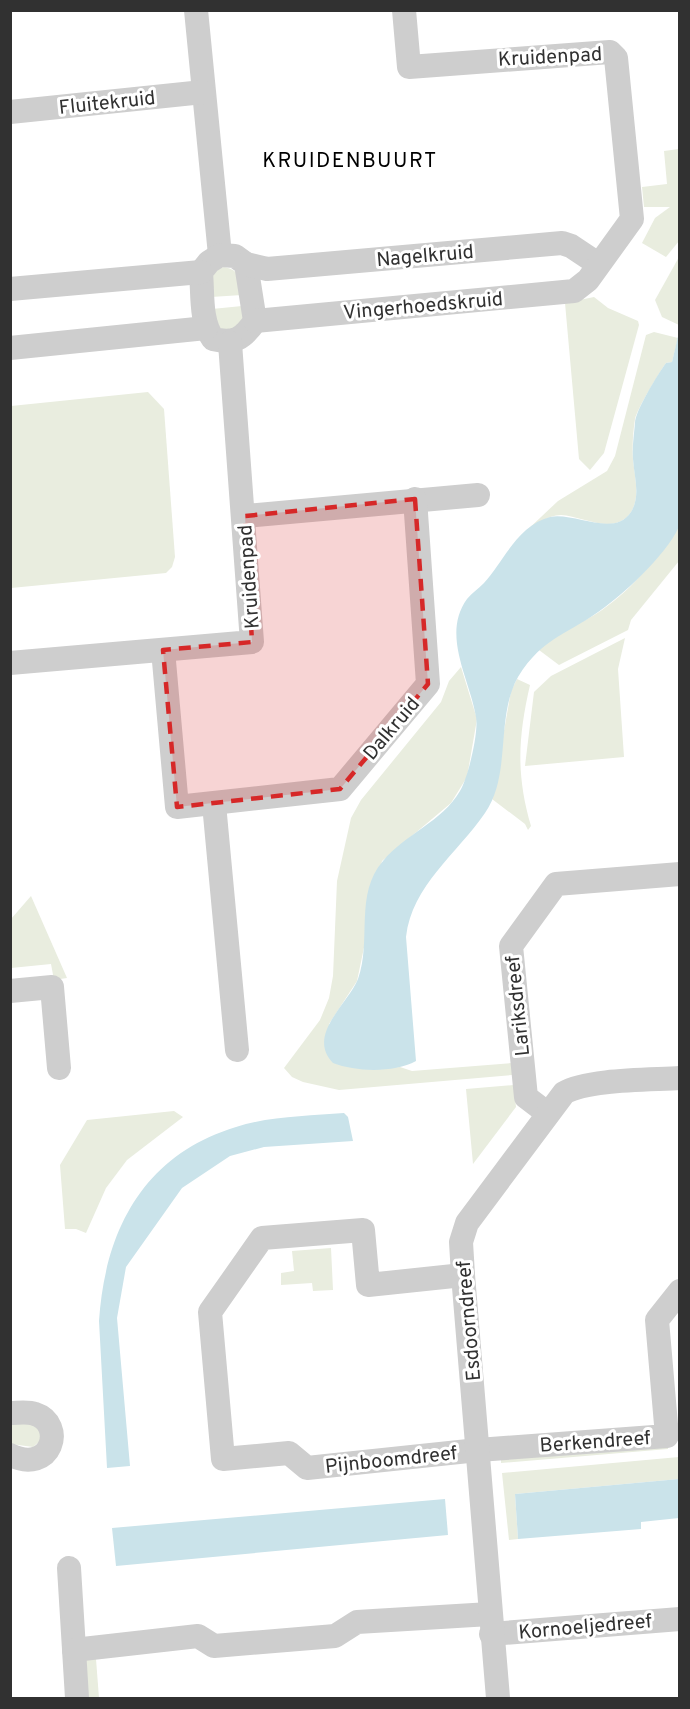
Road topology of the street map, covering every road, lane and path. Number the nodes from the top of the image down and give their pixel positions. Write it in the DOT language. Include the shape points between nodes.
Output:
graph roads {
  1 [pos="196,10"];
  2 [pos="404,10"];
  3 [pos="204,92"];
  4 [pos="10,112"];
  5 [pos="220,255"];
  6 [pos="246,264"];
  7 [pos="201,272"];
  8 [pos="593,272"];
  9 [pos="10,289"];
  10 [pos="255,321"];
  11 [pos="206,328"];
  12 [pos="230,343"];
  13 [pos="10,348"];
  14 [pos="478,495"];
  15 [pos="414,499"];
  16 [pos="244,516"];
  17 [pos="163,650"];
  18 [pos="10,663"];
  19 [pos="214,804"];
  20 [pos="680,874"];
  21 [pos="10,991"];
  22 [pos="237,1050"];
  23 [pos="59,1068"];
  24 [pos="680,1078"];
  25 [pos="547,1113"];
  26 [pos="463,1275"];
  27 [pos="680,1291"];
  28 [pos="10,1413"];
  29 [pos="478,1450"];
  30 [pos="10,1455"];
  31 [pos="69,1568"];
  32 [pos="680,1619"];
  33 [pos="490,1624"];
  34 [pos="74,1650"];
  35 [pos="78,1698"];
  36 [pos="498,1698"];
  1 -- 3 [label="street"];
  2 -- 8 [label="street, Kruidenpad" via="409,67 610,52 616,58 632,219"];
  3 -- 4 [label="street, Fluitekruid"];
  3 -- 5 [label="street"];
  5 -- 6 [label="street, Nagelkruid" via="235,256"];
  5 -- 7 [label="street"];
  6 -- 8 [label="street, Nagelkruid" via="267,269 562,243 571,246"];
  6 -- 10 [label="street"];
  7 -- 9 [label="street"];
  7 -- 11 [label="street"];
  8 -- 10 [label="street, Vingerhoedskruid" via="574,291"];
  10 -- 12 [label="street" via="245,335"];
  11 -- 12 [label="street" via="213,339"];
  11 -- 13 [label="street"];
  12 -- 16 [label="street, Kruidenpad"];
  14 -- 15 [label="street"];
  15 -- 16 [label="street"];
  15 -- 19 [label="street, Dalkruid" via="428,684 340,789"];
  16 -- 17 [label="street, Kruidenpad" via="252,642"];
  17 -- 18 [label="street, Kruidenpad"];
  17 -- 19 [label="street, Dalkruid" via="177,807"];
  19 -- 22 [label="street"];
  20 -- 25 [label="street, Lariksdreef" via="556,884 511,946 526,1097"];
  21 -- 23 [label="street" via="52,987"];
  24 -- 25 [label="street, Esdoorndreef" via="572,1089"];
  25 -- 26 [label="street, Esdoorndreef" via="467,1223 461,1242"];
  26 -- 29 [label="street, Esdoorndreef"];
  26 -- 29 [label="street, Pijnboomdreef" via="368,1285 363,1230 262,1238 210,1312 223,1459 289,1453 307,1468"];
  27 -- 29 [label="street, Berkendreef" via="657,1320 667,1436"];
  28 -- 30 [label="street" via="42,1417 52,1438 46,1453 37,1460 22,1461"];
  29 -- 33 [label="street, Esdoorndreef"];
  31 -- 34 [label="street"];
  32 -- 33 [label="street, Kornoeljedreef"];
  33 -- 34 [label="street, Kornoeljedreef" via="357,1622 335,1636 214,1646 198,1636"];
  33 -- 36 [label="street, Esdoorndreef"];
  34 -- 35 [label="street"];
}
